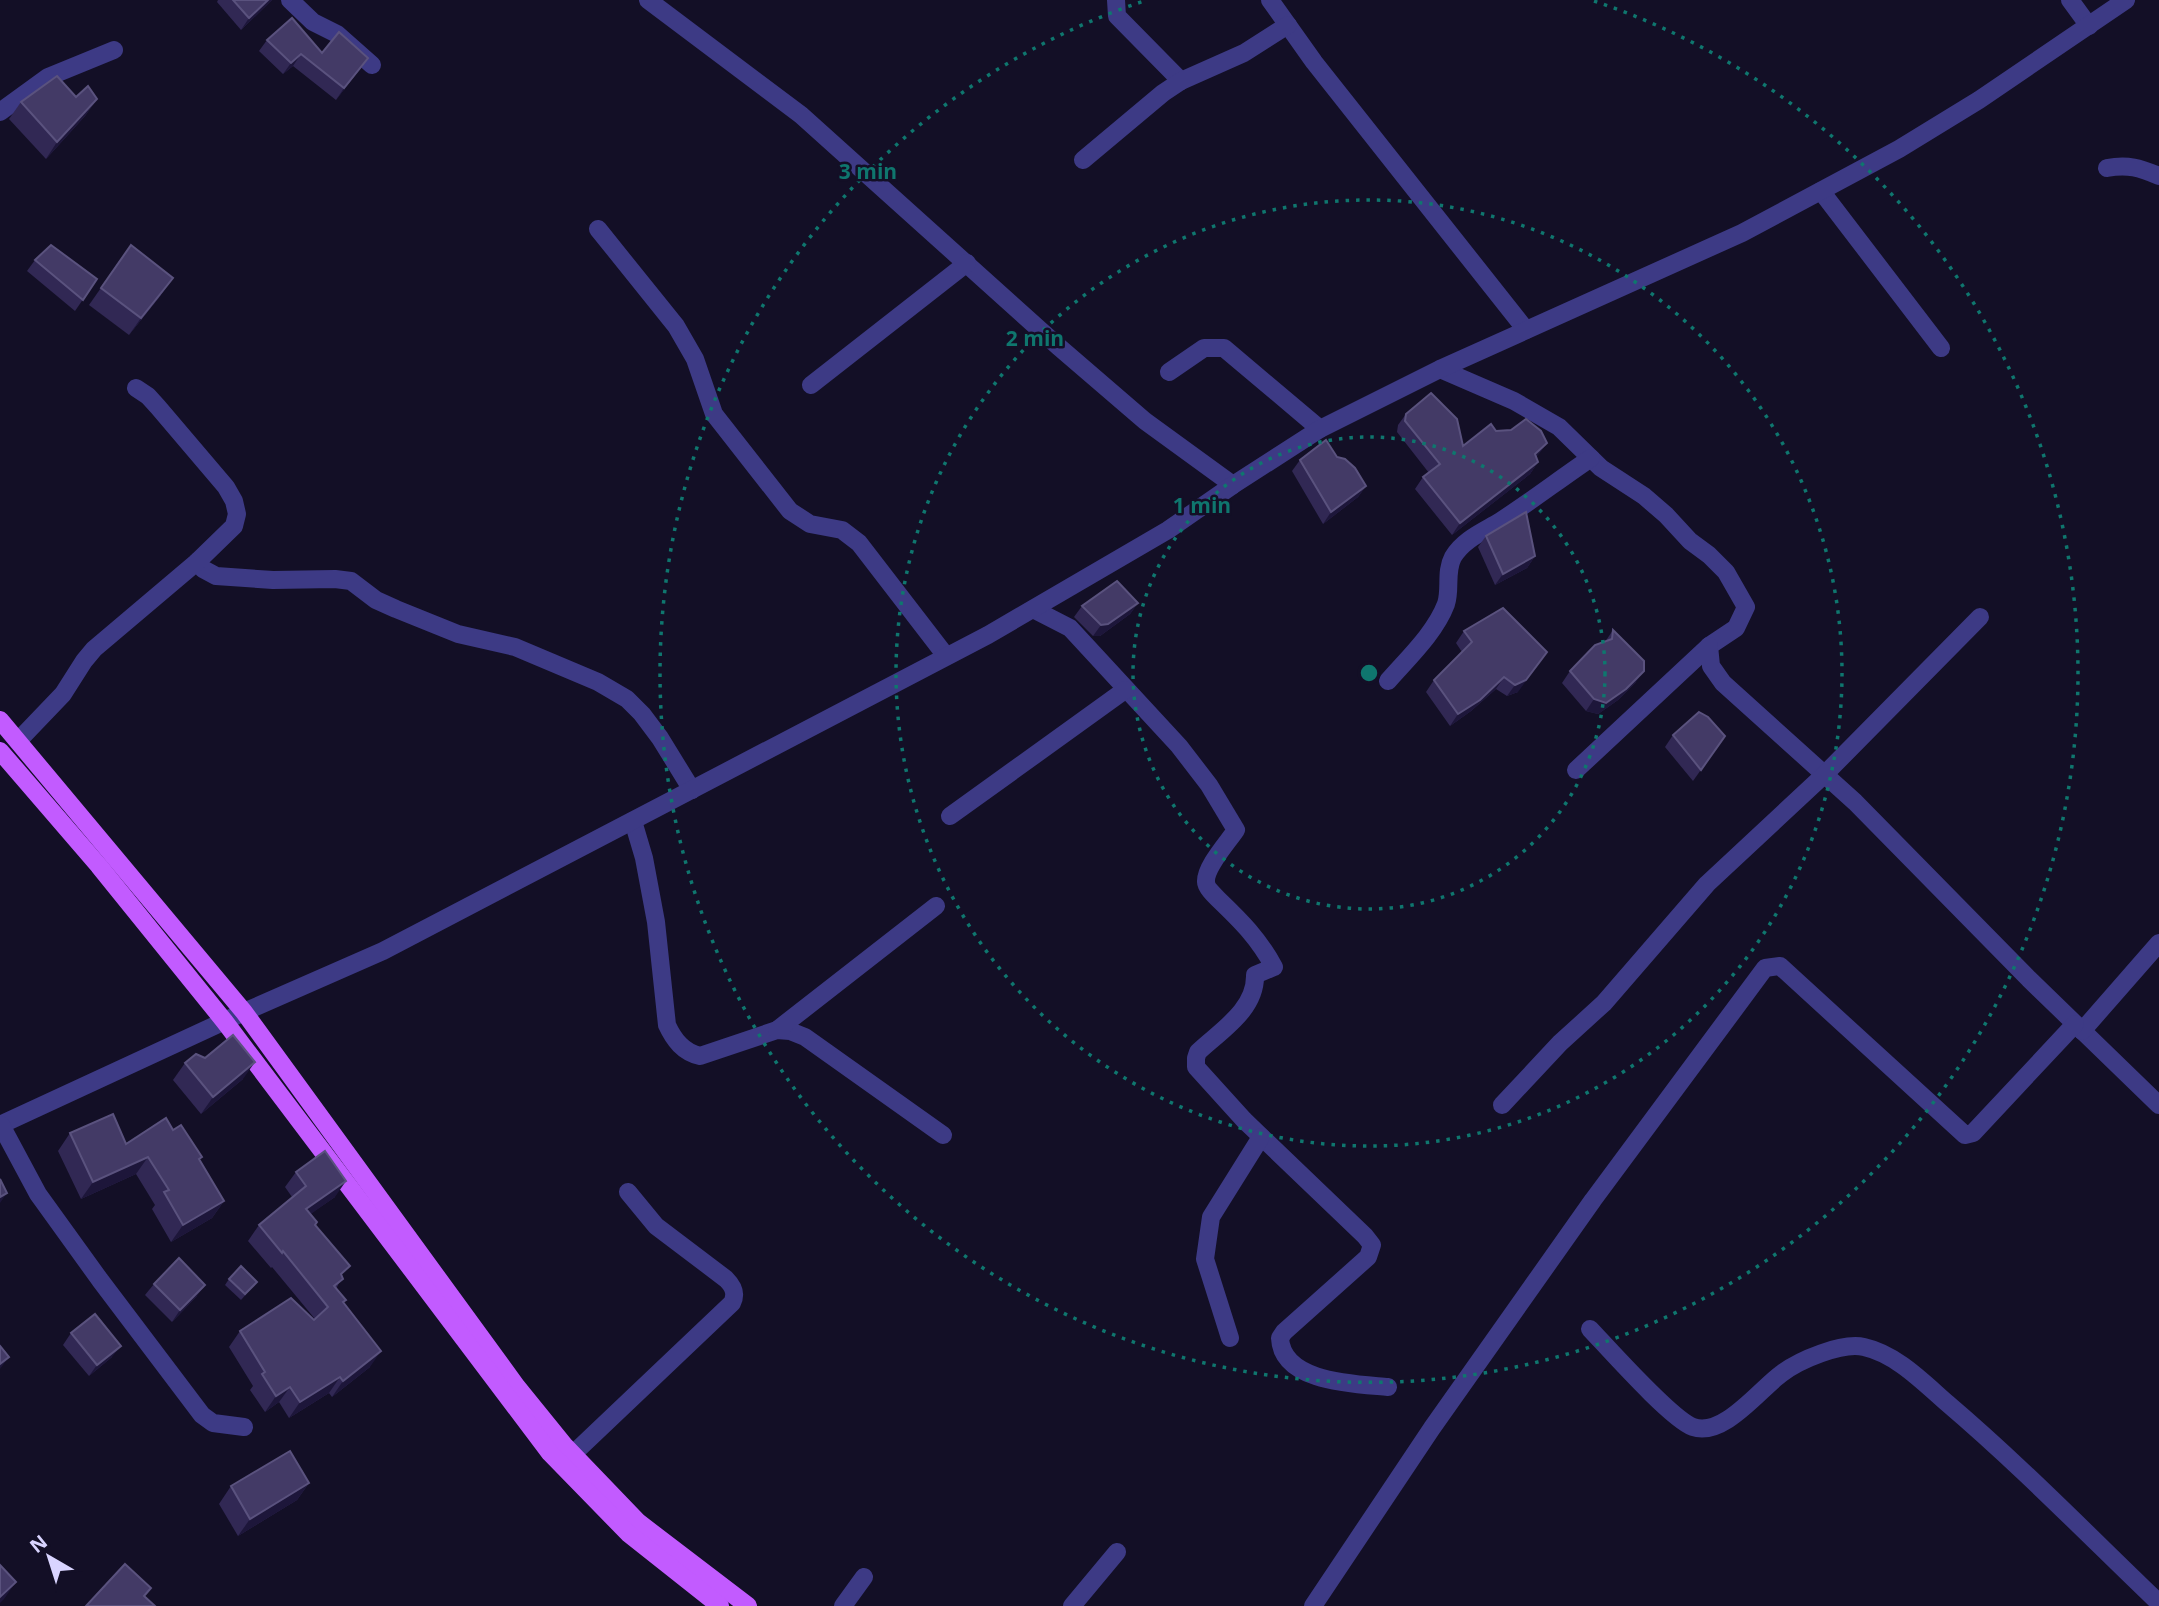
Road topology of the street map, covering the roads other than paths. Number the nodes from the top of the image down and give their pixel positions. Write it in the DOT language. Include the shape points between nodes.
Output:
graph roads {
  1 [pos="290,0"];
  2 [pos="648,0"];
  3 [pos="1116,0"];
  4 [pos="1270,0"];
  5 [pos="2070,0"];
  6 [pos="2126,0"];
  7 [pos="1288,25"];
  8 [pos="2089,26"];
  9 [pos="114,50"];
  10 [pos="372,65"];
  11 [pos="1181,81"];
  12 [pos="0,112"];
  13 [pos="1083,160"];
  14 [pos="2107,168"];
  15 [pos="2159,176"];
  16 [pos="1821,191"];
  17 [pos="598,229"];
  18 [pos="967,263"];
  19 [pos="1526,330"];
  20 [pos="1941,348"];
  21 [pos="1440,369"];
  22 [pos="1170,372"];
  23 [pos="811,385"];
  24 [pos="136,388"];
  25 [pos="1321,429"];
  26 [pos="1591,458"];
  27 [pos="1233,485"];
  28 [pos="198,561"];
  29 [pos="1033,609"];
  30 [pos="1980,617"];
  31 [pos="1709,646"];
  32 [pos="946,656"];
  33 [pos="1388,681"];
  34 [pos="1125,690"];
  35 [pos="0,720"];
  36 [pos="18,741"];
  37 [pos="0,751"];
  38 [pos="1576,769"];
  39 [pos="1825,774"];
  40 [pos="692,790"];
  41 [pos="950,816"];
  42 [pos="633,821"];
  43 [pos="936,906"];
  44 [pos="2159,943"];
  45 [pos="244,1012"];
  46 [pos="225,1021"];
  47 [pos="2079,1028"];
  48 [pos="777,1030"];
  49 [pos="1502,1105"];
  50 [pos="2159,1105"];
  51 [pos="0,1125"];
  52 [pos="943,1135"];
  53 [pos="1261,1137"];
  54 [pos="628,1192"];
  55 [pos="1590,1329"];
  56 [pos="1230,1338"];
  57 [pos="1388,1387"];
  58 [pos="511,1392"];
  59 [pos="244,1427"];
  60 [pos="572,1455"];
  61 [pos="1117,1552"];
  62 [pos="864,1577"];
  63 [pos="2159,1603"];
  64 [pos="720,1606"];
  65 [pos="748,1606"];
  66 [pos="843,1606"];
  67 [pos="1072,1606"];
  68 [pos="1313,1606"];
  1 -- 10 [label="street"];
  2 -- 18 [label="street" via="801,115"];
  3 -- 11 [label="street" via="1117,16"];
  4 -- 7 [label="street"];
  5 -- 8 [label="street"];
  6 -- 8 [label="street"];
  7 -- 11 [label="street" via="1244,53"];
  7 -- 19 [label="street"];
  8 -- 16 [label="street" via="1899,149"];
  9 -- 12 [label="street" via="48,77"];
  11 -- 13 [label="street"];
  14 -- 15 [label="street" via="2136,166"];
  16 -- 19 [label="street" via="1742,233"];
  16 -- 20 [label="street"];
  17 -- 32 [label="street" via="676,326 695,359 714,414 790,511 810,524 851,535"];
  18 -- 23 [label="street"];
  18 -- 27 [label="street" via="1145,421"];
  19 -- 21 [label="street"];
  21 -- 25 [label="street"];
  21 -- 26 [label="street" via="1525,407 1559,428"];
  22 -- 25 [label="street" via="1204,348 1224,348"];
  24 -- 28 [label="street" via="158,407 234,501 234,526"];
  25 -- 27 [label="street"];
  26 -- 31 [label="street" via="1666,515 1737,587 1746,607 1736,628"];
  26 -- 33 [label="street" via="1459,549 1449,568 1446,604"];
  27 -- 29 [label="street" via="1168,530"];
  28 -- 36 [label="street" via="94,649 63,694"];
  28 -- 40 [label="street" via="216,576 351,581 396,609 458,634 515,647 598,682 621,694 642,714"];
  29 -- 32 [label="street"];
  29 -- 34 [label="street" via="1070,628"];
  30 -- 39 [label="street"];
  31 -- 38 [label="street"];
  31 -- 39 [label="street" via="1711,666 1723,683"];
  32 -- 40 [label="street"];
  34 -- 41 [label="street"];
  34 -- 53 [label="street" via="1194,766 1236,830 1216,856 1206,885 1255,935 1274,967 1255,975 1240,1014 1198,1052 1195,1063 1202,1077"];
  35 -- 36 [label="main road"];
  36 -- 45 [label="main road"];
  37 -- 46 [label="main road"];
  39 -- 47 [label="street"];
  39 -- 49 [label="street" via="1707,884 1604,1003 1560,1042"];
  40 -- 42 [label="street"];
  42 -- 45 [label="street" via="383,951"];
  42 -- 48 [label="street" via="656,922 665,1014 673,1038 700,1056"];
  43 -- 48 [label="street"];
  44 -- 47 [label="street"];
  45 -- 46 [label="street"];
  45 -- 58 [label="main road"];
  46 -- 51 [label="street"];
  46 -- 58 [label="main road"];
  47 -- 50 [label="street"];
  47 -- 68 [label="street" via="1973,1133 1965,1135 1780,966 1765,968 1544,1268"];
  48 -- 52 [label="street" via="805,1037"];
  51 -- 59 [label="street" via="38,1194 202,1415 213,1423"];
  53 -- 56 [label="street" via="1211,1217 1205,1259"];
  53 -- 57 [label="street" via="1372,1245 1368,1257 1284,1332 1280,1338 1284,1353 1302,1369 1327,1381"];
  54 -- 60 [label="street" via="656,1226 726,1279 734,1298"];
  55 -- 63 [label="street" via="1675,1415 1703,1428 1728,1419 1797,1364 1850,1345 1884,1355 1981,1431"];
  58 -- 60 [label="main road"];
  58 -- 64 [label="main road" via="550,1453 604,1510"];
  60 -- 65 [label="main road" via="638,1522"];
  61 -- 67 [label="street"];
  62 -- 66 [label="street"];
}
